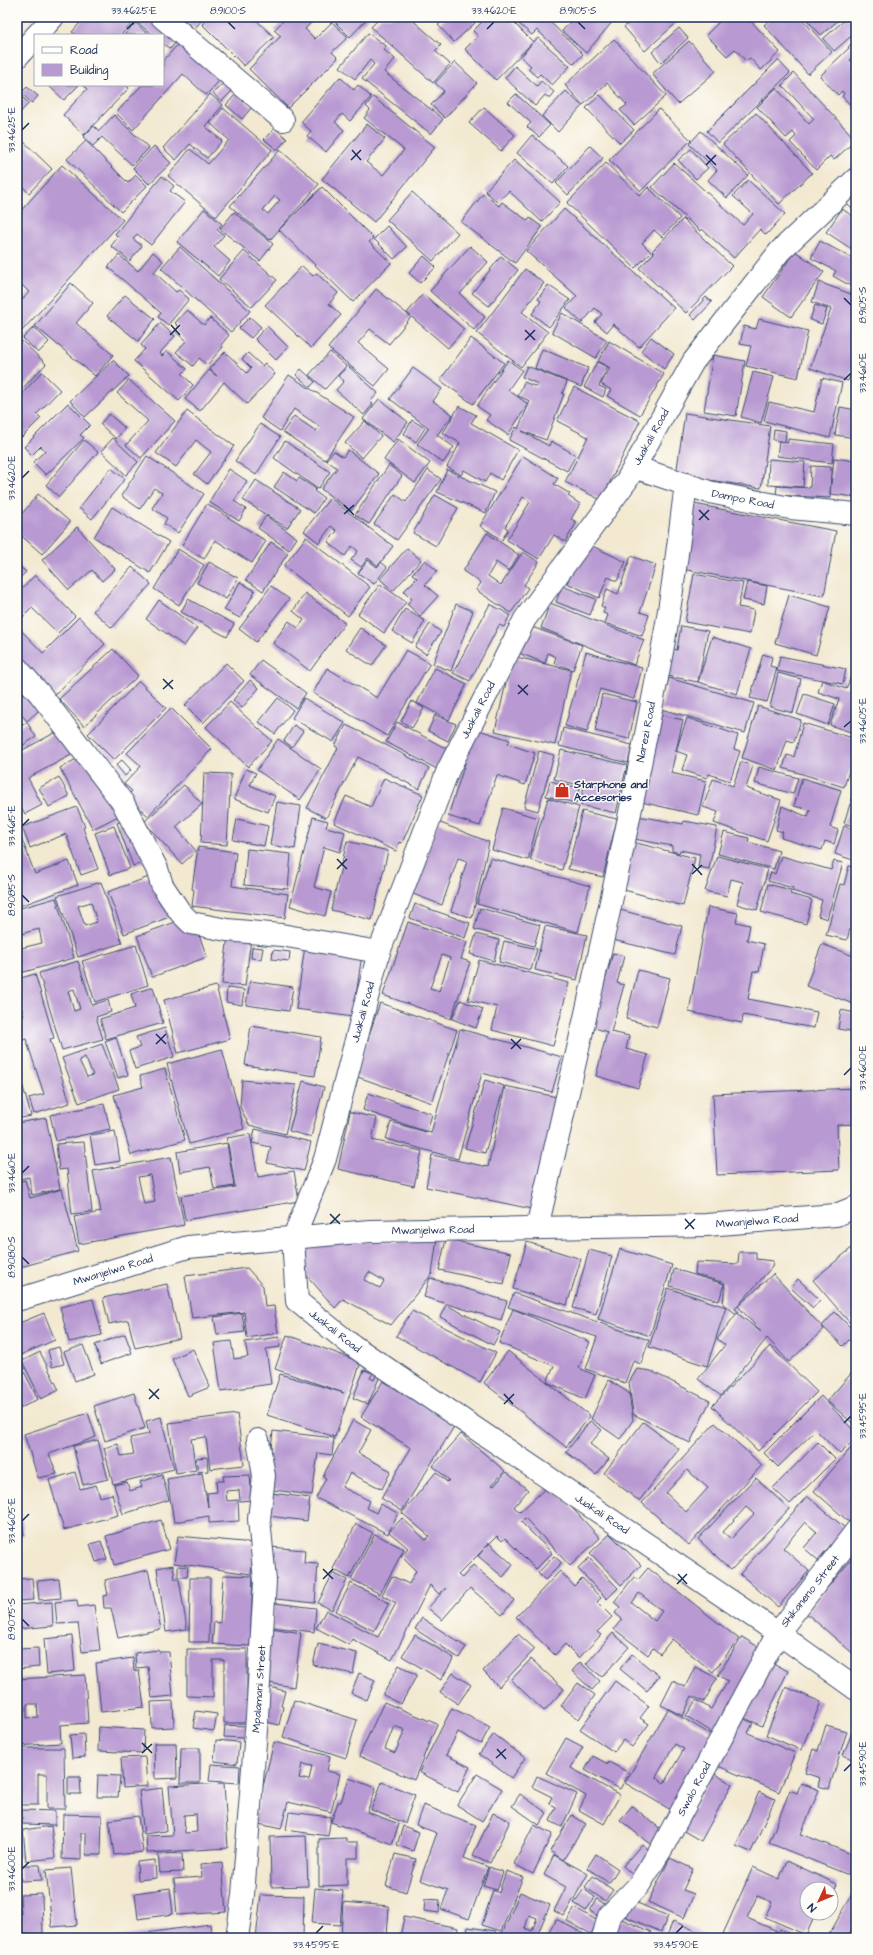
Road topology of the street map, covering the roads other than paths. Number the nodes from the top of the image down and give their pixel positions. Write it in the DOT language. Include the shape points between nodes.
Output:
graph roads {
  1 [pos="53,17"];
  2 [pos="162,17"];
  3 [pos="38,34"];
  4 [pos="34,38"];
  5 [pos="17,57"];
  6 [pos="283,120"];
  7 [pos="856,179"];
  8 [pos="634,467"];
  9 [pos="686,484"];
  10 [pos="856,514"];
  11 [pos="17,668"];
  12 [pos="379,952"];
  13 [pos="856,1207"];
  14 [pos="537,1228"];
  15 [pos="293,1239"];
  16 [pos="17,1300"];
  17 [pos="258,1440"];
  18 [pos="856,1531"];
  19 [pos="778,1633"];
  20 [pos="856,1689"];
  21 [pos="237,1938"];
  22 [pos="604,1938"];
  1 -- 3 [label="street"];
  2 -- 6 [label="street"];
  4 -- 5 [label="street"];
  7 -- 8 [label="street, Juakali Road" via="780,251 693,362"];
  8 -- 9 [label="street, Dampo Road"];
  8 -- 12 [label="street, Juakali Road" via="525,619 448,770"];
  9 -- 10 [label="street, Dampo Road" via="709,492 790,508"];
  9 -- 14 [label="street, Narezi Road" via="663,646 594,978"];
  11 -- 12 [label="street" via="123,803 157,869 162,885 191,924 281,935"];
  12 -- 15 [label="street, Juakali Road" via="325,1159"];
  13 -- 14 [label="street, Mwanjelwa Road" via="836,1215 706,1225"];
  14 -- 15 [label="street, Mwanjelwa Road" via="370,1231"];
  15 -- 16 [label="street, Mwanjelwa Road" via="188,1247"];
  15 -- 19 [label="street, Juakali Road" via="297,1301 326,1325"];
  17 -- 21 [label="street, Mpalamani Street" via="264,1476 259,1519 265,1581 257,1725"];
  18 -- 19 [label="street, Shikaneno Street"];
  19 -- 20 [label="street, Juakali Road"];
  19 -- 22 [label="street, Swalo Road" via="662,1848 639,1886 609,1916"];
}
